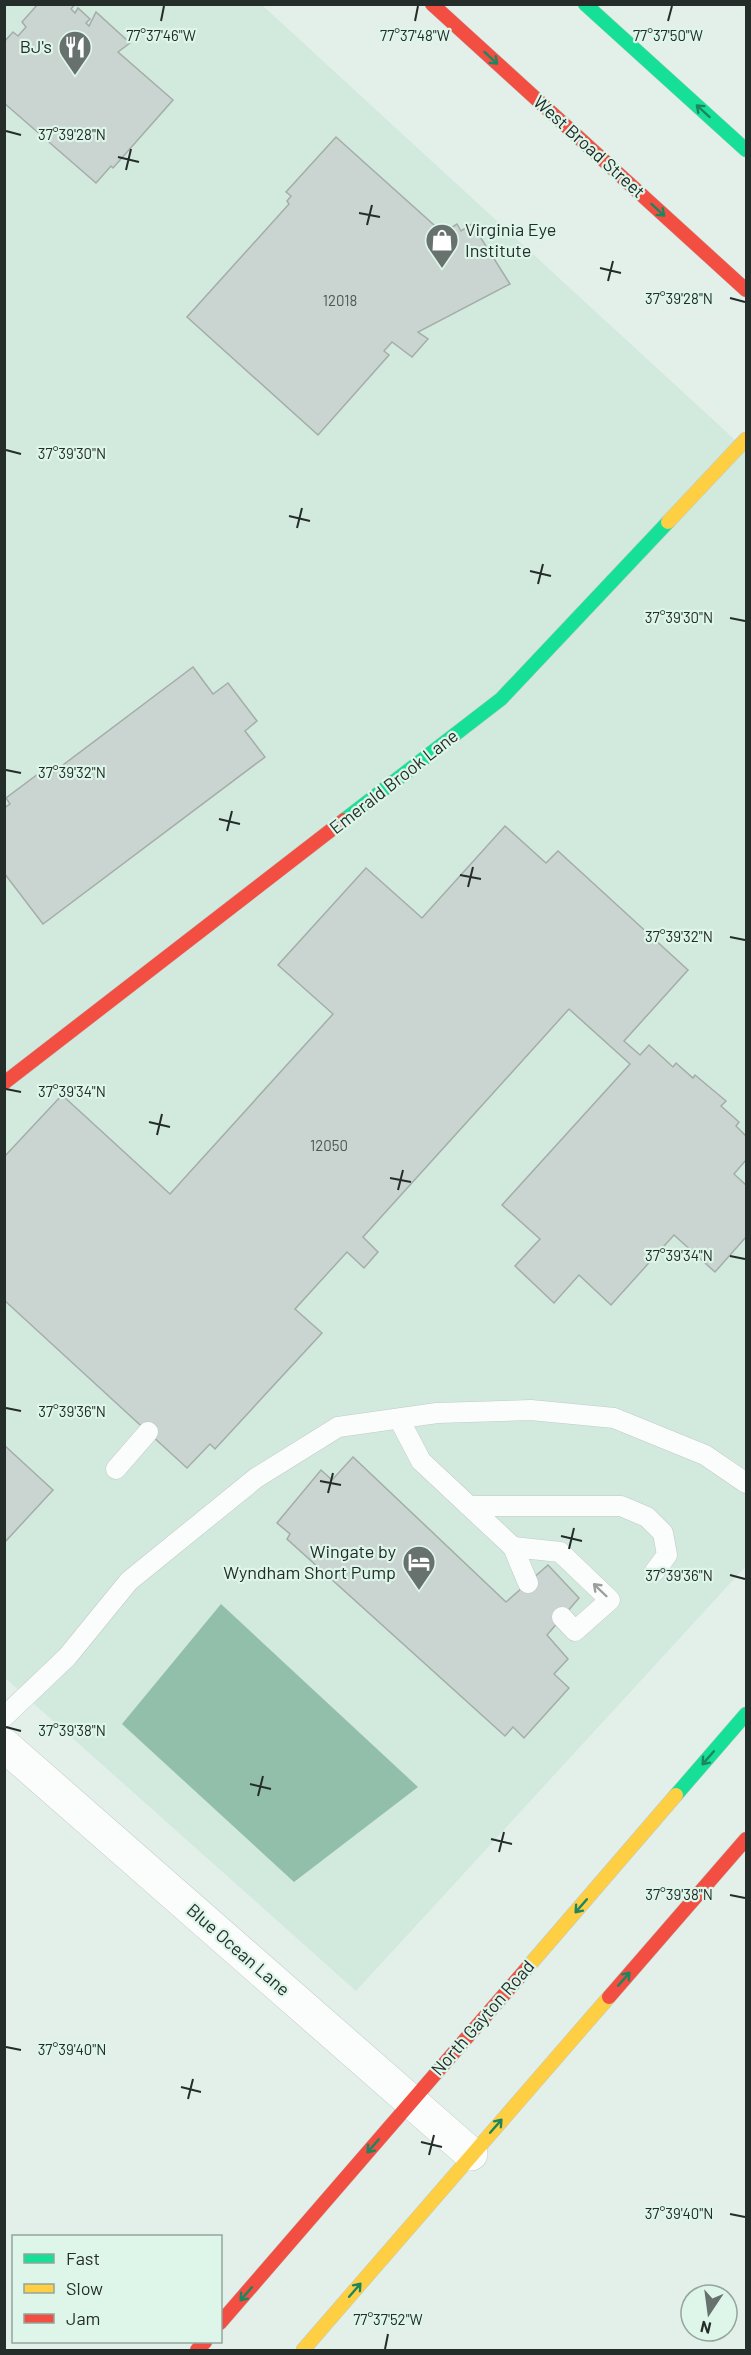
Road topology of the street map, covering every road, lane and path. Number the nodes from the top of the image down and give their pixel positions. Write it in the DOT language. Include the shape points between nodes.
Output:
graph roads {
  1 [pos="432,4"];
  2 [pos="585,4"];
  3 [pos="747,150"];
  4 [pos="747,290"];
  5 [pos="747,439"];
  6 [pos="4,1083"];
  7 [pos="399,1419"];
  8 [pos="148,1432"];
  9 [pos="116,1469"];
  10 [pos="747,1483"];
  11 [pos="469,1506"];
  12 [pos="513,1547"];
  13 [pos="655,1571"];
  14 [pos="528,1583"];
  15 [pos="562,1617"];
  16 [pos="747,1714"];
  17 [pos="4,1717"];
  18 [pos="4,1745"];
  19 [pos="747,1839"];
  20 [pos="411,2102"];
  21 [pos="471,2154"];
  22 [pos="222,2321"];
  23 [pos="303,2350"];
  1 -- 4 [label="main road, West Broad Street, one-way"];
  3 -- 2 [label="main road, one-way"];
  5 -- 6 [label="main road, Emerald Brook Lane" via="501,699"];
  7 -- 10 [label="lane" via="437,1413 531,1410 614,1418 705,1455"];
  7 -- 11 [label="lane" via="422,1461"];
  7 -- 17 [label="lane" via="338,1427 256,1478 129,1581 67,1657"];
  8 -- 9 [label="lane"];
  11 -- 12 [label="lane"];
  11 -- 13 [label="lane" via="621,1506 647,1517 663,1533 667,1555"];
  12 -- 14 [label="lane"];
  15 -- 12 [label="lane, one-way" via="575,1631 610,1600 560,1552"];
  16 -- 20 [label="main road, North Gayton Road, one-way"];
  18 -- 20 [label="street, Blue Ocean Lane"];
  21 -- 19 [label="main road, one-way"];
  20 -- 21 [label="street, Blue Ocean Lane"];
  20 -- 22 [label="main road, North Gayton Road, one-way"];
  23 -- 21 [label="main road, one-way"];
}
